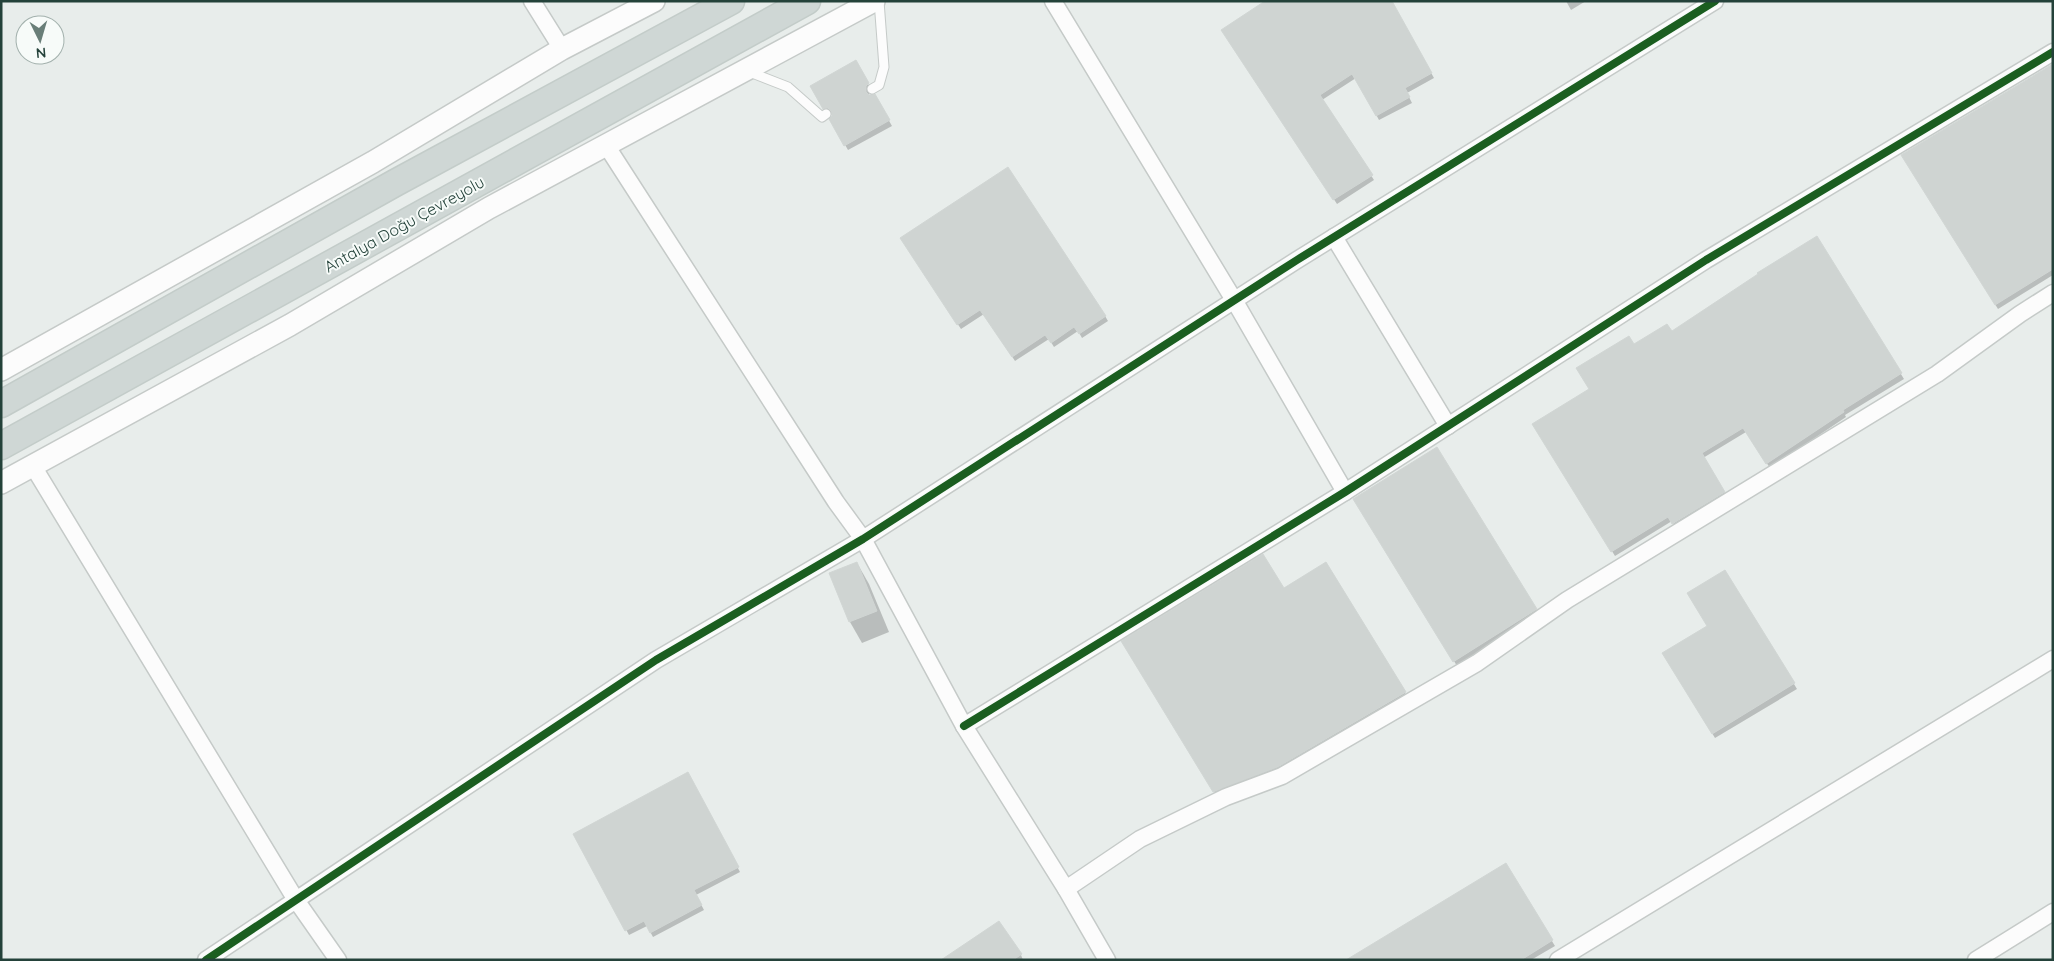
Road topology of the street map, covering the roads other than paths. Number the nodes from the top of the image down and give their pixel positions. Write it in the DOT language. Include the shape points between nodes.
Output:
graph roads {
  1 [pos="532,1"];
  2 [pos="654,1"];
  3 [pos="731,1"];
  4 [pos="807,1"];
  5 [pos="874,1"];
  6 [pos="878,1"];
  7 [pos="1053,1"];
  8 [pos="1715,1"];
  9 [pos="562,49"];
  10 [pos="2053,52"];
  11 [pos="745,70"];
  12 [pos="872,89"];
  13 [pos="826,114"];
  14 [pos="606,144"];
  15 [pos="1334,237"];
  16 [pos="2053,293"];
  17 [pos="1234,300"];
  18 [pos="1,370"];
  19 [pos="1,404"];
  20 [pos="1448,426"];
  21 [pos="1,446"];
  22 [pos="33,466"];
  23 [pos="1,483"];
  24 [pos="1345,492"];
  25 [pos="863,539"];
  26 [pos="2053,660"];
  27 [pos="964,726"];
  28 [pos="1066,889"];
  29 [pos="296,900"];
  30 [pos="2053,912"];
  31 [pos="206,960"];
  32 [pos="338,960"];
  33 [pos="1107,960"];
  34 [pos="1558,960"];
  35 [pos="1976,960"];
  1 -- 9 [label="street"];
  2 -- 9 [label="street"];
  3 -- 19 [label="main road" via="395,183"];
  4 -- 21 [label="main road, Antalya Doğu Çevreyolu"];
  5 -- 11 [label="street"];
  6 -- 12 [label="lane" via="884,67 880,85"];
  7 -- 17 [label="street"];
  8 -- 15 [label="street"];
  9 -- 18 [label="street" via="373,162"];
  10 -- 20 [label="street" via="1706,260"];
  11 -- 13 [label="lane" via="788,87 822,117"];
  11 -- 14 [label="street"];
  14 -- 22 [label="street" via="488,208 290,325"];
  14 -- 25 [label="street"];
  15 -- 17 [label="street"];
  15 -- 20 [label="street"];
  16 -- 28 [label="street" via="1937,374 1567,600 1477,663 1282,776 1226,797 1140,839"];
  17 -- 24 [label="street"];
  17 -- 25 [label="street"];
  20 -- 24 [label="street"];
  22 -- 23 [label="street"];
  22 -- 29 [label="street"];
  24 -- 27 [label="street"];
  25 -- 27 [label="street"];
  25 -- 29 [label="street" via="656,660"];
  26 -- 34 [label="street"];
  27 -- 28 [label="street"];
  28 -- 33 [label="street"];
  29 -- 31 [label="street"];
  29 -- 32 [label="street"];
  30 -- 35 [label="street"];
}
